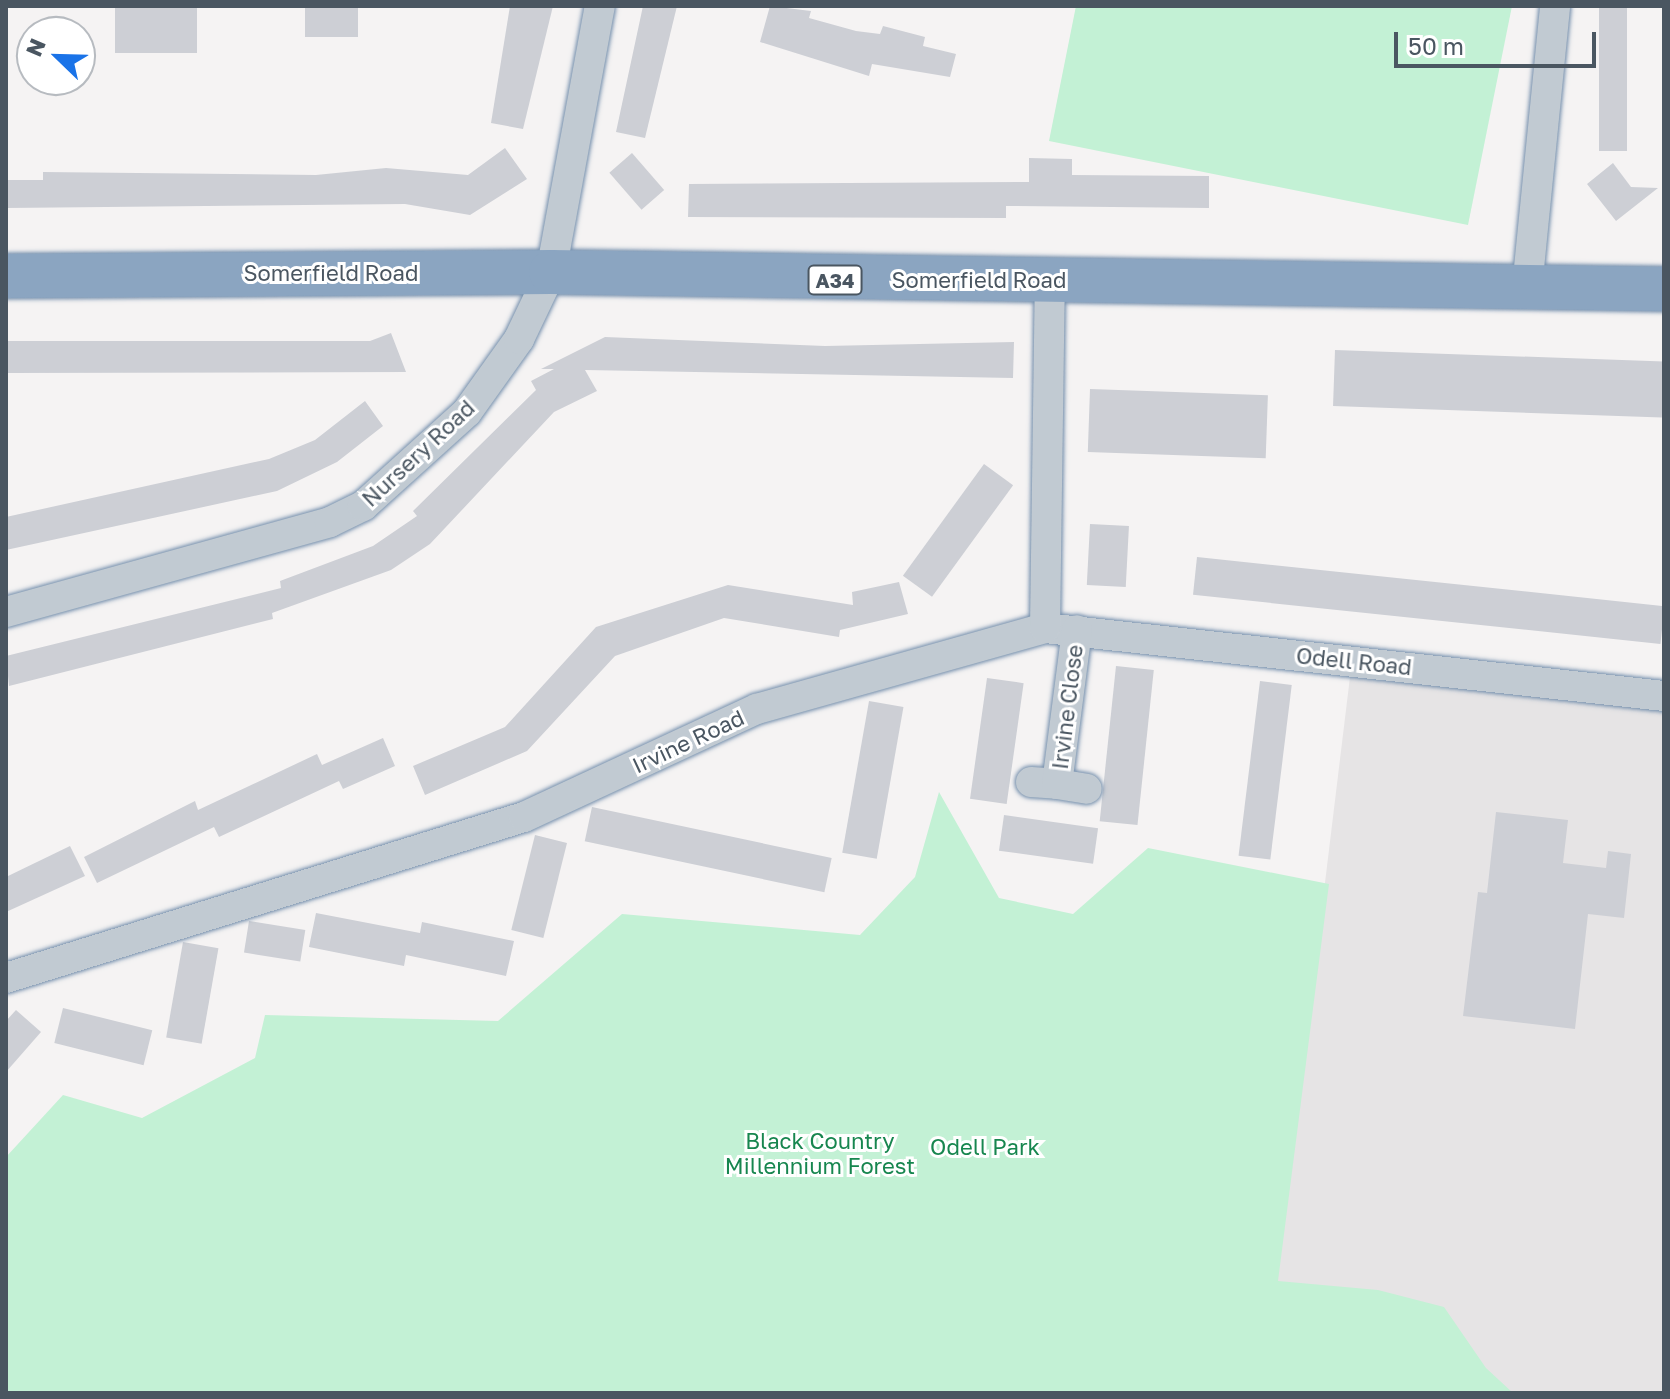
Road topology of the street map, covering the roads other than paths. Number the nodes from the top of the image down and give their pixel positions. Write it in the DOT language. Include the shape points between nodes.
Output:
graph roads {
  1 [pos="600,6"];
  2 [pos="1555,6"];
  3 [pos="551,272"];
  4 [pos="6,276"];
  5 [pos="1050,280"];
  6 [pos="1527,288"];
  7 [pos="1664,289"];
  8 [pos="6,612"];
  9 [pos="1045,628"];
  10 [pos="1077,630"];
  11 [pos="1664,696"];
  12 [pos="1087,789"];
  13 [pos="6,978"];
  1 -- 3 [label="street, Nursery Road"];
  2 -- 6 [label="street"];
  3 -- 4 [label="highway, Somerfield Road / A34"];
  3 -- 5 [label="highway, Somerfield Road / A34"];
  3 -- 8 [label="street, Nursery Road" via="519,339 467,412 363,506 330,522"];
  5 -- 6 [label="highway, Somerfield Road / A34"];
  5 -- 9 [label="street"];
  6 -- 7 [label="highway, Somerfield Road / A34"];
  9 -- 10 [label="street, Odell Road"];
  9 -- 13 [label="street, Irvine Road" via="757,709 524,817"];
  10 -- 11 [label="street, Odell Road"];
  10 -- 12 [label="street, Irvine Close" via="1044,783"];
}
